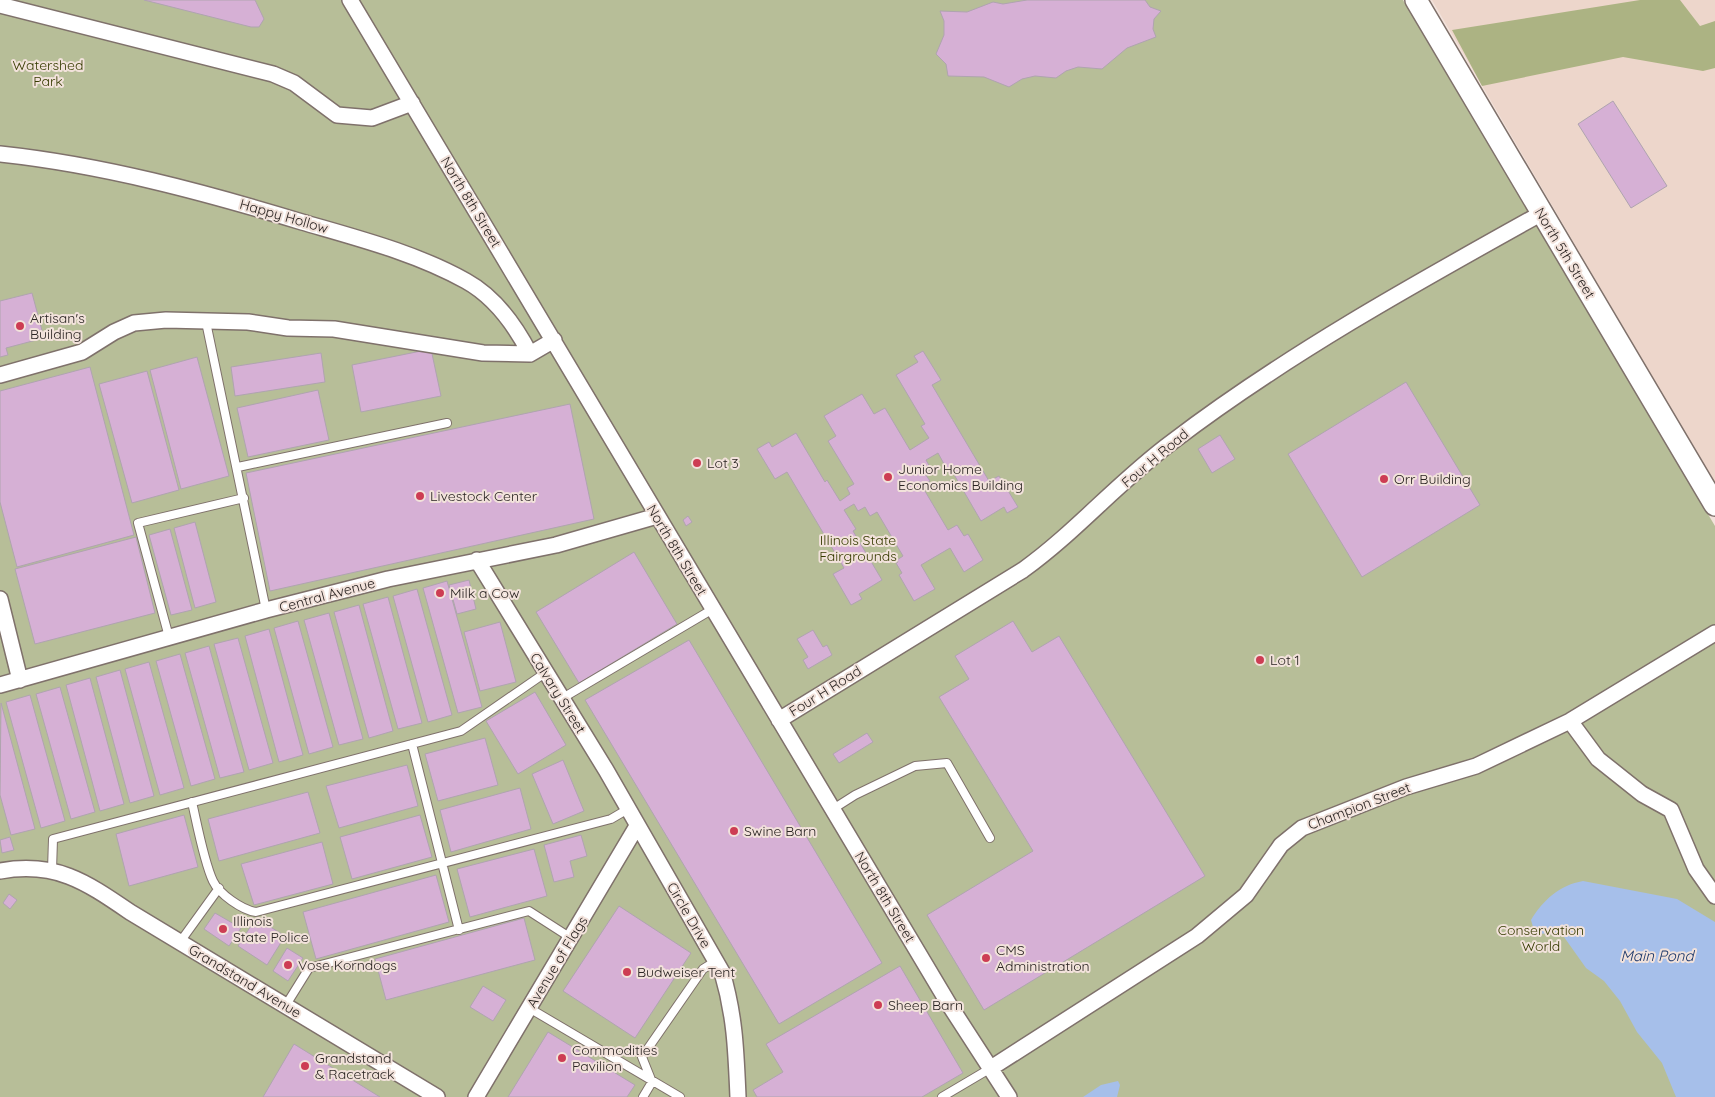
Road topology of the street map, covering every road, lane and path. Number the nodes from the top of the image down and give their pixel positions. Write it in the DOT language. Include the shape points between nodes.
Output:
graph roads {
  1 [pos="350,0"];
  2 [pos="1416,0"];
  3 [pos="0,5"];
  4 [pos="412,103"];
  5 [pos="0,154"];
  6 [pos="1542,214"];
  7 [pos="206,322"];
  8 [pos="554,340"];
  9 [pos="530,354"];
  10 [pos="0,375"];
  11 [pos="447,423"];
  12 [pos="238,467"];
  13 [pos="244,498"];
  14 [pos="1715,506"];
  15 [pos="658,516"];
  16 [pos="477,560"];
  17 [pos="0,599"];
  18 [pos="713,609"];
  19 [pos="266,610"];
  20 [pos="1715,633"];
  21 [pos="169,637"];
  22 [pos="545,672"];
  23 [pos="20,680"];
  24 [pos="0,685"];
  25 [pos="562,699"];
  26 [pos="779,720"];
  27 [pos="1570,721"];
  28 [pos="412,744"];
  29 [pos="192,802"];
  30 [pos="628,809"];
  31 [pos="833,809"];
  32 [pos="637,826"];
  33 [pos="990,838"];
  34 [pos="442,863"];
  35 [pos="52,870"];
  36 [pos="0,871"];
  37 [pos="219,888"];
  38 [pos="1715,896"];
  39 [pos="459,930"];
  40 [pos="571,938"];
  41 [pos="180,942"];
  42 [pos="716,961"];
  43 [pos="286,1005"];
  44 [pos="529,1008"];
  45 [pos="991,1068"];
  46 [pos="652,1082"];
  47 [pos="437,1097"];
  48 [pos="476,1097"];
  49 [pos="643,1097"];
  50 [pos="680,1097"];
  51 [pos="738,1097"];
  52 [pos="942,1097"];
  53 [pos="1009,1097"];
  1 -- 4 [label="street, North 8th Street"];
  2 -- 6 [label="main road, North 5th Street"];
  3 -- 4 [label="street" via="274,74 294,84 337,115 372,118"];
  4 -- 8 [label="street, North 8th Street"];
  5 -- 9 [label="street, Happy Hollow" via="56,160 194,190 362,239 414,258 467,281 493,301 519,333"];
  6 -- 14 [label="main road, North 5th Street"];
  6 -- 26 [label="street, Four H Road" via="1245,388 1169,443 1046,554"];
  7 -- 9 [label="street" via="334,329 483,353"];
  7 -- 10 [label="street" via="166,320 134,323 82,352"];
  7 -- 12 [label="lane"];
  8 -- 9 [label="street"];
  8 -- 15 [label="street, North 8th Street"];
  11 -- 12 [label="lane"];
  12 -- 13 [label="lane"];
  13 -- 19 [label="lane"];
  13 -- 21 [label="lane" via="138,523"];
  15 -- 16 [label="street, Central Avenue" via="556,545"];
  15 -- 18 [label="street, North 8th Street"];
  16 -- 19 [label="street, Central Avenue"];
  16 -- 22 [label="street, Calvary Street"];
  17 -- 23 [label="street"];
  18 -- 25 [label="lane"];
  18 -- 26 [label="street, North 8th Street"];
  19 -- 21 [label="street, Central Avenue"];
  20 -- 27 [label="street, Champion Street"];
  21 -- 23 [label="street, Central Avenue"];
  22 -- 25 [label="street, Calvary Street"];
  22 -- 28 [label="lane" via="461,731"];
  23 -- 24 [label="street, Central Avenue"];
  25 -- 30 [label="street, Calvary Street"];
  26 -- 31 [label="street, North 8th Street"];
  27 -- 38 [label="street" via="1598,760 1642,794 1672,810 1696,869"];
  27 -- 45 [label="street, Champion Street" via="1476,766 1406,787 1302,828 1281,845 1246,895 1197,936"];
  28 -- 29 [label="lane"];
  28 -- 34 [label="lane"];
  29 -- 35 [label="lane" via="53,838"];
  29 -- 37 [label="lane" via="213,882"];
  30 -- 32 [label="street, Calvary Street"];
  30 -- 34 [label="lane" via="611,819"];
  31 -- 33 [label="lane" via="915,766 947,763"];
  31 -- 45 [label="street, North 8th Street" via="950,1006"];
  32 -- 40 [label="street, Avenue of Flags"];
  32 -- 42 [label="street, Circle Drive"];
  34 -- 37 [label="lane" via="256,912 242,907"];
  34 -- 39 [label="lane"];
  35 -- 36 [label="street, Grandstand Avenue" via="25,867"];
  35 -- 41 [label="street, Grandstand Avenue" via="100,892"];
  37 -- 41 [label="lane"];
  39 -- 40 [label="lane" via="530,912"];
  39 -- 43 [label="lane" via="309,968"];
  40 -- 44 [label="street, Avenue of Flags"];
  41 -- 43 [label="street, Grandstand Avenue"];
  42 -- 46 [label="lane" via="703,970 642,1056"];
  42 -- 51 [label="street, Circle Drive" via="732,1004"];
  43 -- 47 [label="street, Grandstand Avenue"];
  44 -- 46 [label="lane"];
  44 -- 48 [label="street, Avenue of Flags"];
  45 -- 52 [label="lane"];
  45 -- 53 [label="street, North 8th Street"];
  46 -- 49 [label="lane"];
  46 -- 50 [label="lane"];
}
